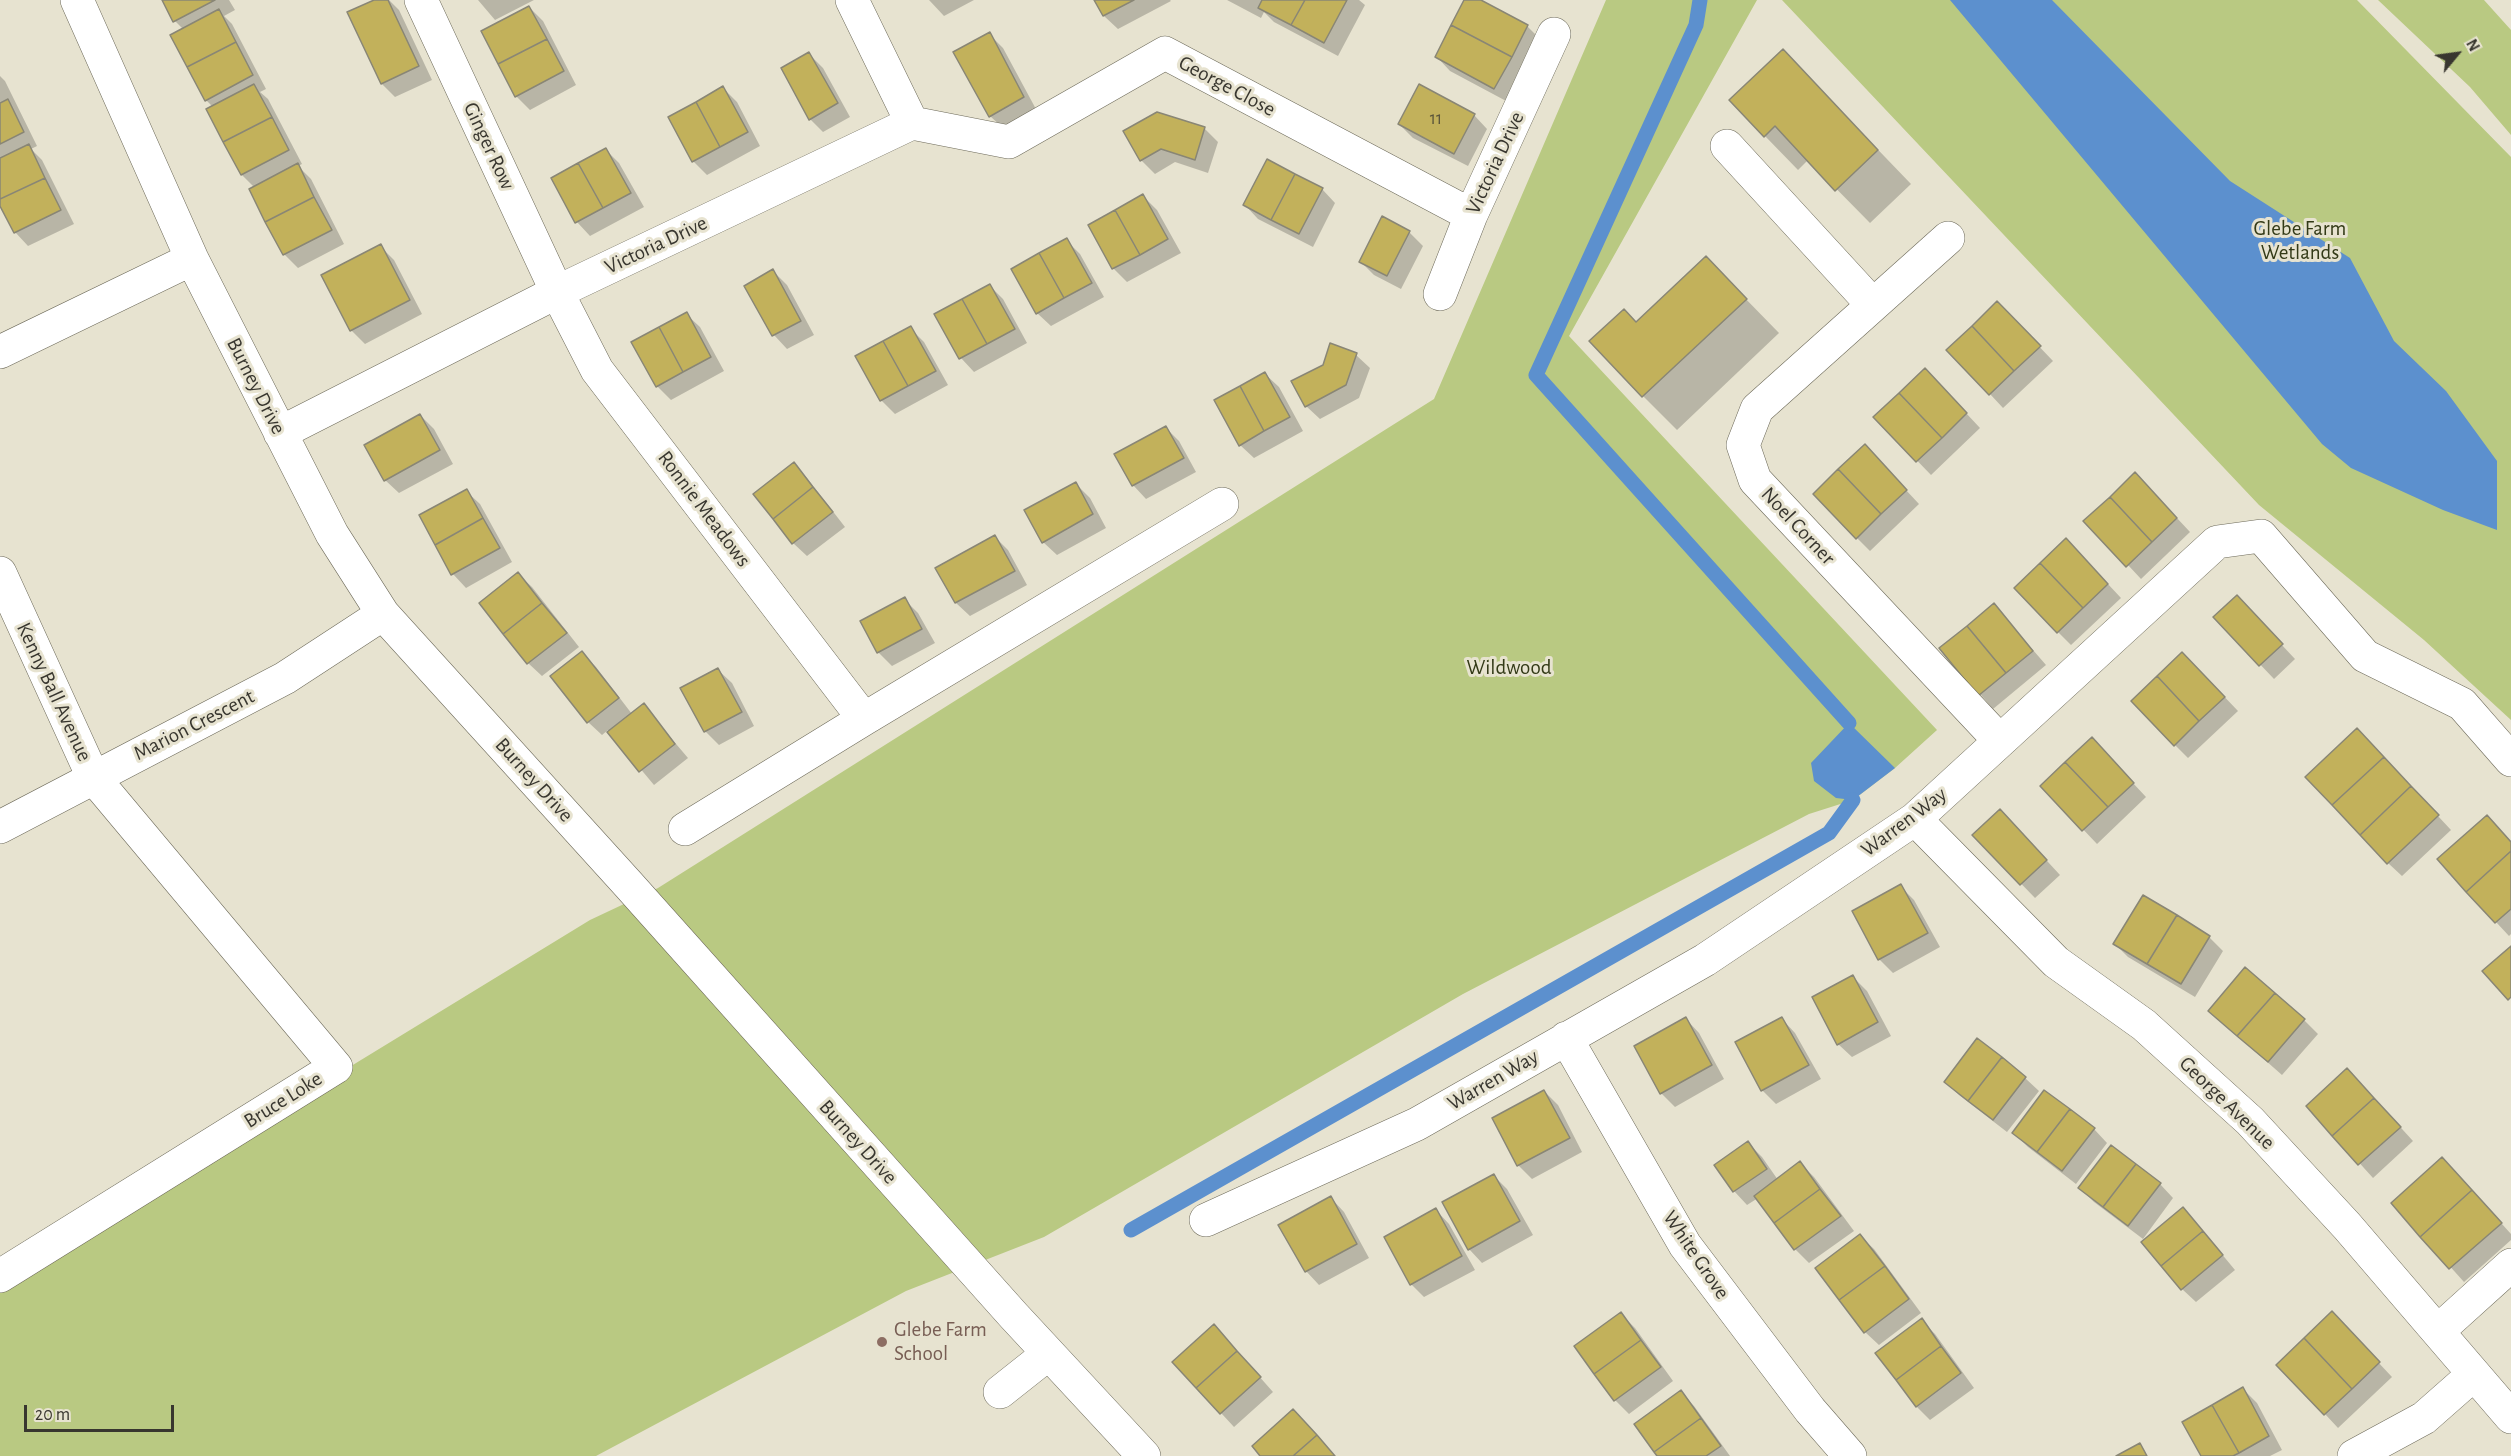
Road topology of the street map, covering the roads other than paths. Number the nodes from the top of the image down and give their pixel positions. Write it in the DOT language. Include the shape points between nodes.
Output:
graph roads {
  1 [pos="77,0"];
  2 [pos="421,0"];
  3 [pos="852,0"];
  4 [pos="1554,34"];
  5 [pos="912,123"];
  6 [pos="1727,146"];
  7 [pos="1471,215"];
  8 [pos="1948,238"];
  9 [pos="192,259"];
  10 [pos="557,292"];
  11 [pos="1440,294"];
  12 [pos="1873,305"];
  13 [pos="0,352"];
  14 [pos="280,433"];
  15 [pos="1222,504"];
  16 [pos="0,573"];
  17 [pos="383,614"];
  18 [pos="864,719"];
  19 [pos="2000,741"];
  20 [pos="2511,760"];
  21 [pos="93,777"];
  22 [pos="1915,819"];
  23 [pos="0,827"];
  24 [pos="686,829"];
  25 [pos="1566,1038"];
  26 [pos="1206,1220"];
  27 [pos="2511,1265"];
  28 [pos="0,1276"];
  29 [pos="2438,1331"];
  30 [pos="1048,1354"];
  31 [pos="2474,1374"];
  32 [pos="1000,1392"];
  33 [pos="2511,1417"];
  34 [pos="1144,1456"];
  35 [pos="1850,1456"];
  36 [pos="2354,1456"];
  1 -- 9 [label="street, Burney Drive"];
  2 -- 10 [label="street, Ginger Row"];
  3 -- 5 [label="street"];
  4 -- 7 [label="street, Victoria Drive"];
  5 -- 7 [label="street, George Close" via="1009,142 1165,53"];
  5 -- 10 [label="street, Victoria Drive"];
  6 -- 12 [label="street"];
  7 -- 11 [label="street, Victoria Drive"];
  8 -- 12 [label="street, Noel Corner"];
  9 -- 13 [label="street"];
  9 -- 14 [label="street, Burney Drive"];
  10 -- 14 [label="street, Victoria Drive"];
  10 -- 18 [label="street, Ronnie Meadows" via="597,370"];
  12 -- 19 [label="street, Noel Corner" via="1758,409 1743,445 1755,480"];
  14 -- 17 [label="street, Burney Drive" via="332,534"];
  15 -- 18 [label="street"];
  16 -- 21 [label="street, Kenny Ball Avenue"];
  17 -- 21 [label="street, Marion Crescent" via="285,678"];
  17 -- 30 [label="street, Burney Drive"];
  18 -- 24 [label="street"];
  19 -- 20 [label="street, Warren Way" via="2217,542 2261,536 2365,656 2462,704"];
  19 -- 22 [label="street, Warren Way"];
  21 -- 23 [label="street, Marion Crescent"];
  21 -- 28 [label="street, Bruce Loke" via="336,1067"];
  22 -- 25 [label="street, Warren Way" via="1705,960"];
  22 -- 29 [label="street, George Avenue" via="2056,962 2144,1025 2250,1121"];
  25 -- 26 [label="street, Warren Way" via="1417,1124"];
  25 -- 35 [label="street, White Grove" via="1685,1245 1810,1410"];
  27 -- 29 [label="street"];
  29 -- 31 [label="street, George Avenue"];
  30 -- 32 [label="street"];
  30 -- 34 [label="street, Burney Drive"];
  31 -- 33 [label="street, George Avenue"];
  31 -- 36 [label="street" via="2424,1418"];
}
